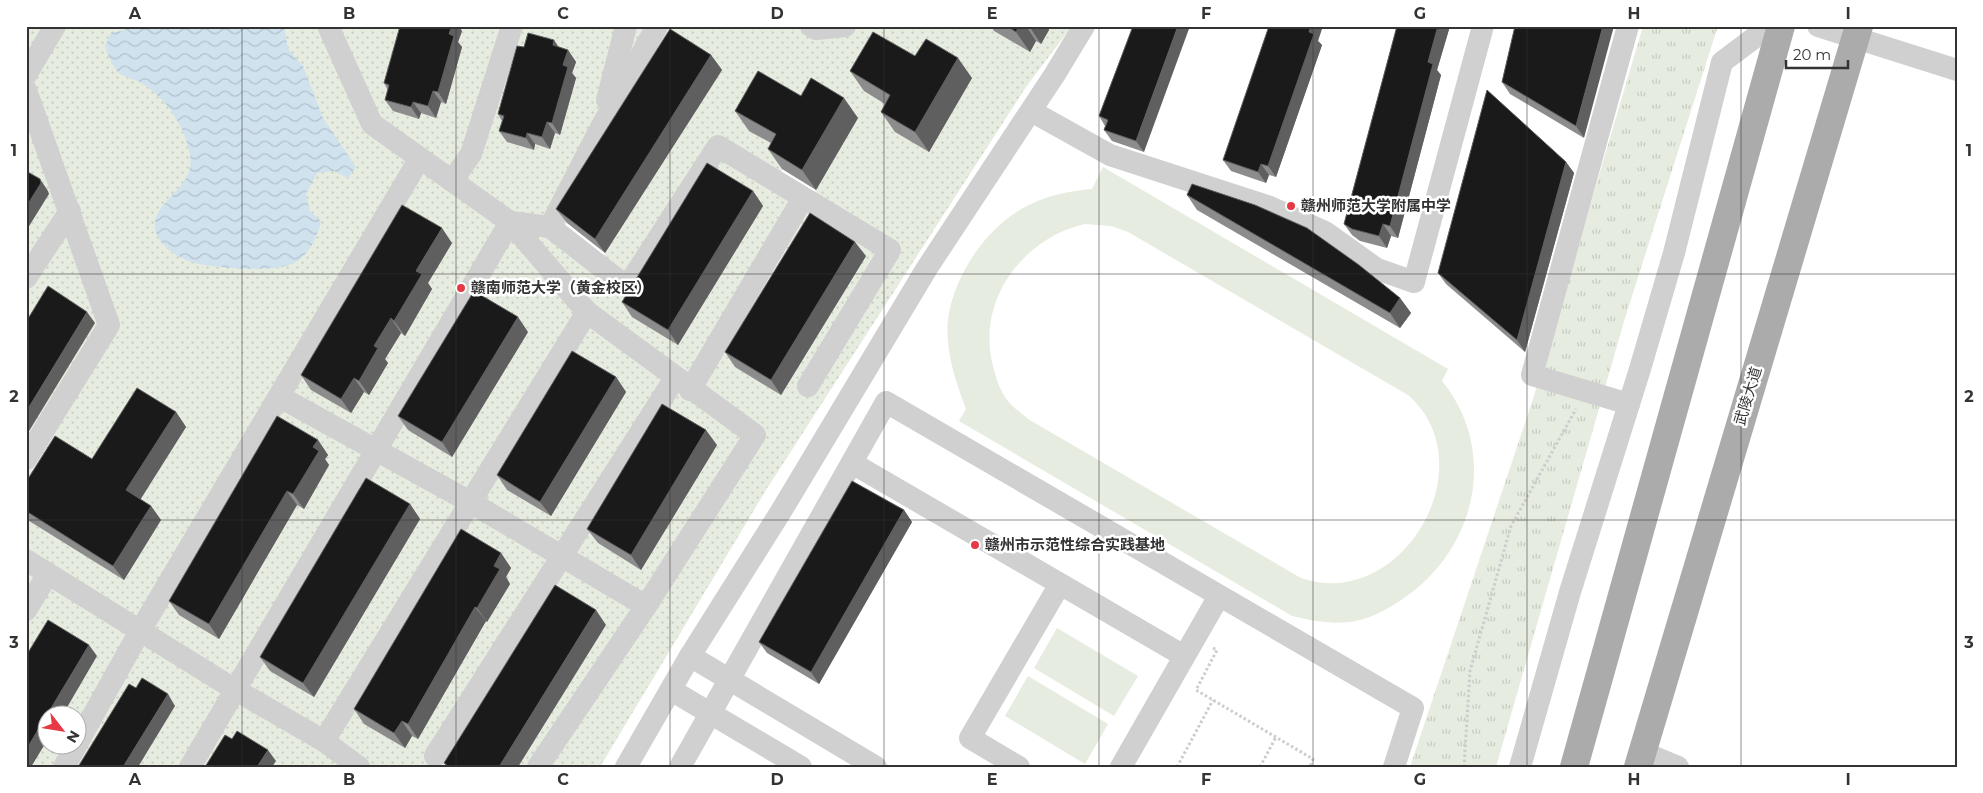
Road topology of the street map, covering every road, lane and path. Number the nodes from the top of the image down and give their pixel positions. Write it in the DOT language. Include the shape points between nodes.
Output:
graph roads {
  1 [pos="55,26"];
  2 [pos="328,26"];
  3 [pos="512,26"];
  4 [pos="626,26"];
  5 [pos="657,26"];
  6 [pos="845,26"];
  7 [pos="1084,26"];
  8 [pos="1483,26"];
  9 [pos="1628,26"];
  10 [pos="1770,26"];
  11 [pos="1781,26"];
  12 [pos="1818,26"];
  13 [pos="815,27"];
  14 [pos="1858,32"];
  15 [pos="1957,70"];
  16 [pos="26,74"];
  17 [pos="26,90"];
  18 [pos="1031,111"];
  19 [pos="598,132"];
  20 [pos="420,158"];
  21 [pos="452,181"];
  22 [pos="803,198"];
  23 [pos="70,211"];
  24 [pos="510,222"];
  25 [pos="550,227"];
  26 [pos="26,278"];
  27 [pos="587,312"];
  28 [pos="683,384"];
  29 [pos="808,386"];
  30 [pos="1587,392"];
  31 [pos="280,397"];
  32 [pos="1629,404"];
  33 [pos="377,451"];
  34 [pos="26,459"];
  35 [pos="852,463"];
  36 [pos="470,502"];
  37 [pos="561,555"];
  38 [pos="26,560"];
  39 [pos="48,574"];
  40 [pos="1060,584"];
  41 [pos="1219,596"];
  42 [pos="646,606"];
  43 [pos="26,610"];
  44 [pos="140,631"];
  45 [pos="1190,647"];
  46 [pos="690,656"];
  47 [pos="730,679"];
  48 [pos="234,689"];
  49 [pos="671,690"];
  50 [pos="1212,700"];
  51 [pos="710,713"];
  52 [pos="88,724"];
  53 [pos="1276,737"];
  54 [pos="324,741"];
  55 [pos="70,756"];
  56 [pos="434,756"];
  57 [pos="1640,759"];
  58 [pos="64,767"];
  59 [pos="190,767"];
  60 [pos="359,767"];
  61 [pos="538,767"];
  62 [pos="626,767"];
  63 [pos="680,767"];
  64 [pos="802,767"];
  65 [pos="876,767"];
  66 [pos="1019,767"];
  67 [pos="1121,767"];
  68 [pos="1177,767"];
  69 [pos="1260,767"];
  70 [pos="1310,767"];
  71 [pos="1394,767"];
  72 [pos="1464,767"];
  73 [pos="1520,767"];
  74 [pos="1574,767"];
  75 [pos="1678,767"];
  1 -- 16 [label="street"];
  2 -- 20 [label="street" via="372,124"];
  3 -- 21 [label="street" via="471,154"];
  4 -- 19 [label="street"];
  5 -- 19 [label="street"];
  6 -- 13 [label="street"];
  7 -- 18 [label="street"];
  8 -- 18 [label="street" via="1414,282 1376,269 1325,232 1270,207 1110,155"];
  9 -- 30 [label="street" via="1532,375"];
  10 -- 32 [label="street" via="1722,62 1674,253"];
  11 -- 74 [label="main road"];
  12 -- 14 [label="street"];
  14 -- 15 [label="street"];
  14 -- 57 [label="main road, 武陵大道"];
  17 -- 23 [label="street"];
  18 -- 46 [label="street" via="927,268"];
  19 -- 25 [label="street"];
  20 -- 21 [label="street"];
  20 -- 31 [label="street"];
  21 -- 24 [label="street"];
  22 -- 25 [label="street" via="718,146 627,287"];
  22 -- 28 [label="street"];
  22 -- 29 [label="street" via="890,250"];
  23 -- 26 [label="street"];
  23 -- 34 [label="street" via="109,326"];
  24 -- 25 [label="street"];
  24 -- 27 [label="street"];
  24 -- 33 [label="street"];
  27 -- 28 [label="street"];
  27 -- 36 [label="street"];
  28 -- 37 [label="street"];
  28 -- 42 [label="street" via="755,435"];
  30 -- 32 [label="street"];
  30 -- 72 [label="path" via="1511,526 1470,671"];
  31 -- 33 [label="street"];
  31 -- 44 [label="street"];
  32 -- 73 [label="street"];
  33 -- 36 [label="street"];
  33 -- 48 [label="street"];
  35 -- 40 [label="street"];
  35 -- 41 [label="street" via="886,402"];
  35 -- 47 [label="street"];
  36 -- 37 [label="street"];
  36 -- 54 [label="street"];
  37 -- 42 [label="street"];
  37 -- 56 [label="street"];
  38 -- 39 [label="street"];
  39 -- 43 [label="street"];
  39 -- 44 [label="street"];
  40 -- 45 [label="street"];
  40 -- 66 [label="street" via="970,738"];
  41 -- 45 [label="street"];
  41 -- 71 [label="street" via="1413,708"];
  42 -- 61 [label="street"];
  44 -- 48 [label="street"];
  44 -- 52 [label="street"];
  45 -- 50 [label="path" via="1217,650 1196,690"];
  45 -- 67 [label="street"];
  46 -- 47 [label="street"];
  46 -- 49 [label="street"];
  47 -- 51 [label="street"];
  47 -- 65 [label="street"];
  48 -- 54 [label="street"];
  48 -- 59 [label="street"];
  49 -- 51 [label="street"];
  49 -- 62 [label="street"];
  50 -- 53 [label="path"];
  50 -- 68 [label="path"];
  51 -- 63 [label="street"];
  51 -- 64 [label="street"];
  53 -- 69 [label="path"];
  53 -- 70 [label="path" via="1313,758"];
  54 -- 60 [label="street"];
  55 -- 58 [label="street"];
  57 -- 75 [label="street"];
}
